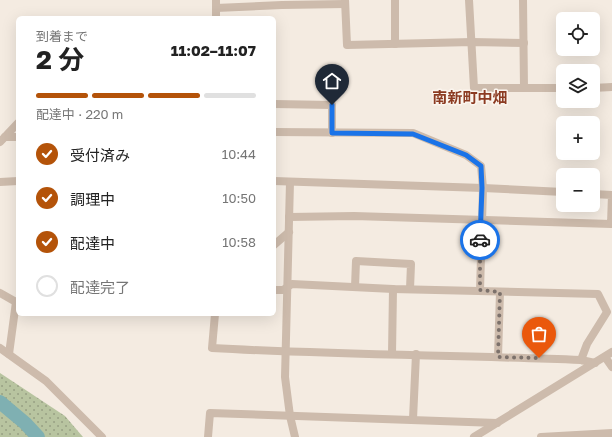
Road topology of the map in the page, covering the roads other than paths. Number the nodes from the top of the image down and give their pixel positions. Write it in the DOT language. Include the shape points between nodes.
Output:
graph roads {
  1 [pos="395,0"];
  2 [pos="469,0"];
  3 [pos="523,0"];
  4 [pos="282,2"];
  5 [pos="345,2"];
  6 [pos="216,4"];
  7 [pos="216,16"];
  8 [pos="472,42"];
  9 [pos="524,43"];
  10 [pos="395,44"];
  11 [pos="612,87"];
  12 [pos="524,88"];
  13 [pos="556,88"];
  14 [pos="600,88"];
  15 [pos="276,104"];
  16 [pos="16,125"];
  17 [pos="276,132"];
  18 [pos="332,133"];
  19 [pos="16,137"];
  20 [pos="2,139"];
  21 [pos="276,181"];
  22 [pos="0,182"];
  23 [pos="16,182"];
  24 [pos="290,182"];
  25 [pos="482,188"];
  26 [pos="556,192"];
  27 [pos="600,194"];
  28 [pos="612,195"];
  29 [pos="289,217"];
  30 [pos="481,221"];
  31 [pos="289,232"];
  32 [pos="276,243"];
  33 [pos="288,286"];
  34 [pos="355,287"];
  35 [pos="393,289"];
  36 [pos="410,289"];
  37 [pos="276,290"];
  38 [pos="480,290"];
  39 [pos="500,292"];
  40 [pos="0,293"];
  41 [pos="610,309"];
  42 [pos="214,316"];
  43 [pos="0,348"];
  44 [pos="286,352"];
  45 [pos="9,354"];
  46 [pos="392,354"];
  47 [pos="416,354"];
  48 [pos="608,355"];
  49 [pos="498,357"];
  50 [pos="581,360"];
  51 [pos="595,363"];
  52 [pos="612,366"];
  53 [pos="290,416"];
  54 [pos="413,419"];
  55 [pos="497,423"];
  56 [pos="612,433"];
  57 [pos="588,436"];
  58 [pos="102,437"];
  59 [pos="208,437"];
  60 [pos="295,437"];
  61 [pos="474,437"];
  62 [pos="541,437"];
  1 -- 10 [label="street"];
  2 -- 8 [label="street"];
  3 -- 9 [label="street"];
  4 -- 5 [label="street"];
  4 -- 6 [label="street"];
  5 -- 10 [label="street" via="347,45"];
  6 -- 7 [label="street"];
  8 -- 9 [label="street"];
  8 -- 10 [label="street"];
  8 -- 12 [label="street" via="474,88"];
  9 -- 12 [label="street"];
  11 -- 14 [label="street"];
  12 -- 13 [label="street"];
  15 -- 18 [label="street" via="332,105"];
  16 -- 20 [label="street"];
  17 -- 18 [label="street"];
  18 -- 25 [label="street" via="413,134 466,155 481,166"];
  19 -- 20 [label="street"];
  21 -- 24 [label="street"];
  22 -- 23 [label="street"];
  24 -- 25 [label="street"];
  24 -- 29 [label="street"];
  25 -- 26 [label="street"];
  25 -- 30 [label="street"];
  27 -- 28 [label="street"];
  28 -- 30 [label="street" via="611,224"];
  29 -- 30 [label="street" via="354,216"];
  29 -- 31 [label="street"];
  30 -- 38 [label="street"];
  31 -- 32 [label="street"];
  31 -- 33 [label="street"];
  33 -- 34 [label="street" via="292,284"];
  33 -- 37 [label="street" via="283,290"];
  33 -- 44 [label="street"];
  34 -- 35 [label="street"];
  34 -- 36 [label="street" via="356,262 410,264"];
  35 -- 36 [label="street"];
  35 -- 46 [label="street"];
  36 -- 38 [label="street"];
  38 -- 39 [label="street"];
  39 -- 41 [label="street" via="598,294"];
  39 -- 49 [label="street"];
  40 -- 45 [label="street" via="16,302"];
  41 -- 50 [label="street" via="587,344"];
  42 -- 44 [label="street" via="212,348"];
  43 -- 45 [label="street"];
  44 -- 46 [label="street"];
  44 -- 53 [label="street" via="285,377"];
  45 -- 58 [label="street" via="46,381"];
  46 -- 47 [label="street"];
  47 -- 49 [label="street"];
  47 -- 54 [label="street"];
  48 -- 51 [label="street"];
  48 -- 52 [label="street"];
  49 -- 50 [label="street"];
  50 -- 51 [label="street"];
  51 -- 55 [label="street"];
  53 -- 54 [label="street"];
  53 -- 59 [label="street" via="210,413"];
  53 -- 60 [label="street"];
  54 -- 55 [label="street"];
  55 -- 61 [label="street"];
  56 -- 57 [label="street"];
  57 -- 62 [label="street"];
}
